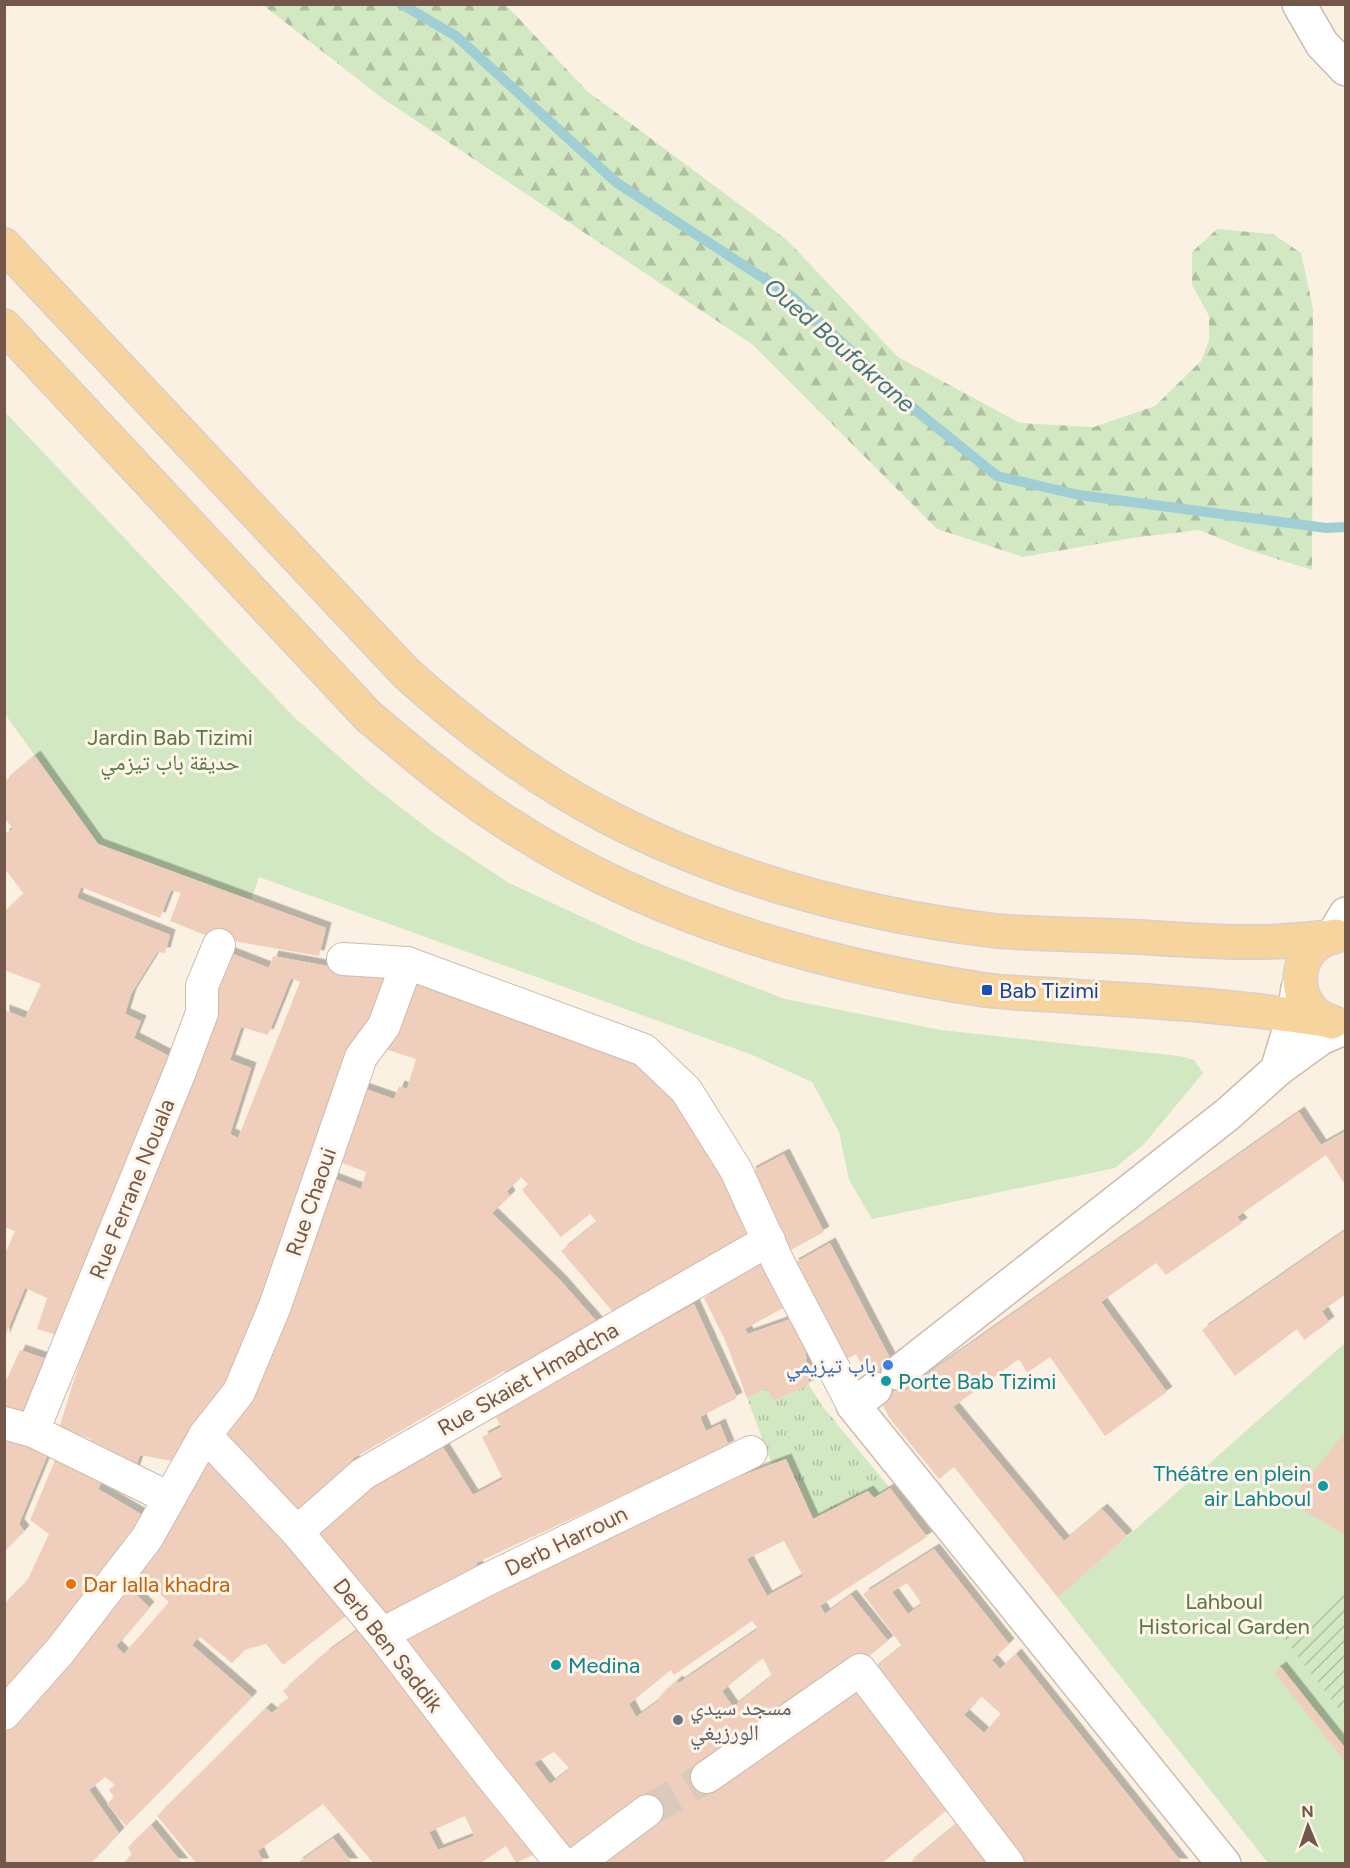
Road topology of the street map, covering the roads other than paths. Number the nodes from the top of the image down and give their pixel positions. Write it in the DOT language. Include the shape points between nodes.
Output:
graph roads {
  1 [pos="1299,4"];
  2 [pos="1346,69"];
  3 [pos="4,245"];
  4 [pos="4,326"];
  5 [pos="1341,929"];
  6 [pos="219,945"];
  7 [pos="343,958"];
  8 [pos="407,963"];
  9 [pos="1322,1014"];
  10 [pos="1277,1070"];
  11 [pos="769,1240"];
  12 [pos="875,1389"];
  13 [pos="19,1427"];
  14 [pos="205,1435"];
  15 [pos="752,1452"];
  16 [pos="169,1498"];
  17 [pos="297,1532"];
  18 [pos="382,1634"];
  19 [pos="4,1714"];
  20 [pos="707,1777"];
  21 [pos="646,1811"];
  22 [pos="562,1863"];
  23 [pos="576,1863"];
  24 [pos="1008,1863"];
  25 [pos="1224,1863"];
  1 -- 2 [label="street" via="1323,44"];
  3 -- 5 [label="main road" via="406,673 452,714 604,815 752,876 821,898 916,919 991,930 1262,942"];
  4 -- 9 [label="main road" via="368,716 433,771 507,824 573,863 641,896 711,923 867,967 987,990"];
  5 -- 9 [label="main road" via="1318,943 1300,968"];
  6 -- 13 [label="street, Rue Ferrane Nouala" via="202,986 202,1013 181,1070"];
  7 -- 8 [label="street"];
  8 -- 11 [label="street" via="644,1050 686,1090 736,1170"];
  8 -- 14 [label="street, Rue Chaoui" via="384,1026 361,1057 275,1306 239,1392"];
  9 -- 10 [label="street"];
  9 -- 10 [label="street" via="1321,1038"];
  10 -- 12 [label="street" via="1228,1114"];
  11 -- 12 [label="street" via="778,1264"];
  11 -- 17 [label="street, Rue Skaiet Hmadcha" via="363,1473"];
  12 -- 25 [label="street"];
  13 -- 16 [label="street"];
  14 -- 16 [label="street, Rue Chaoui"];
  14 -- 17 [label="street, Derb Ben Saddik"];
  15 -- 18 [label="street, Derb Harroun"];
  16 -- 19 [label="street, Rue Chaoui" via="140,1547 60,1651"];
  17 -- 18 [label="street, Derb Ben Saddik"];
  18 -- 22 [label="street, Derb Ben Saddik"];
  20 -- 24 [label="street" via="860,1670"];
  21 -- 23 [label="street"];
}
